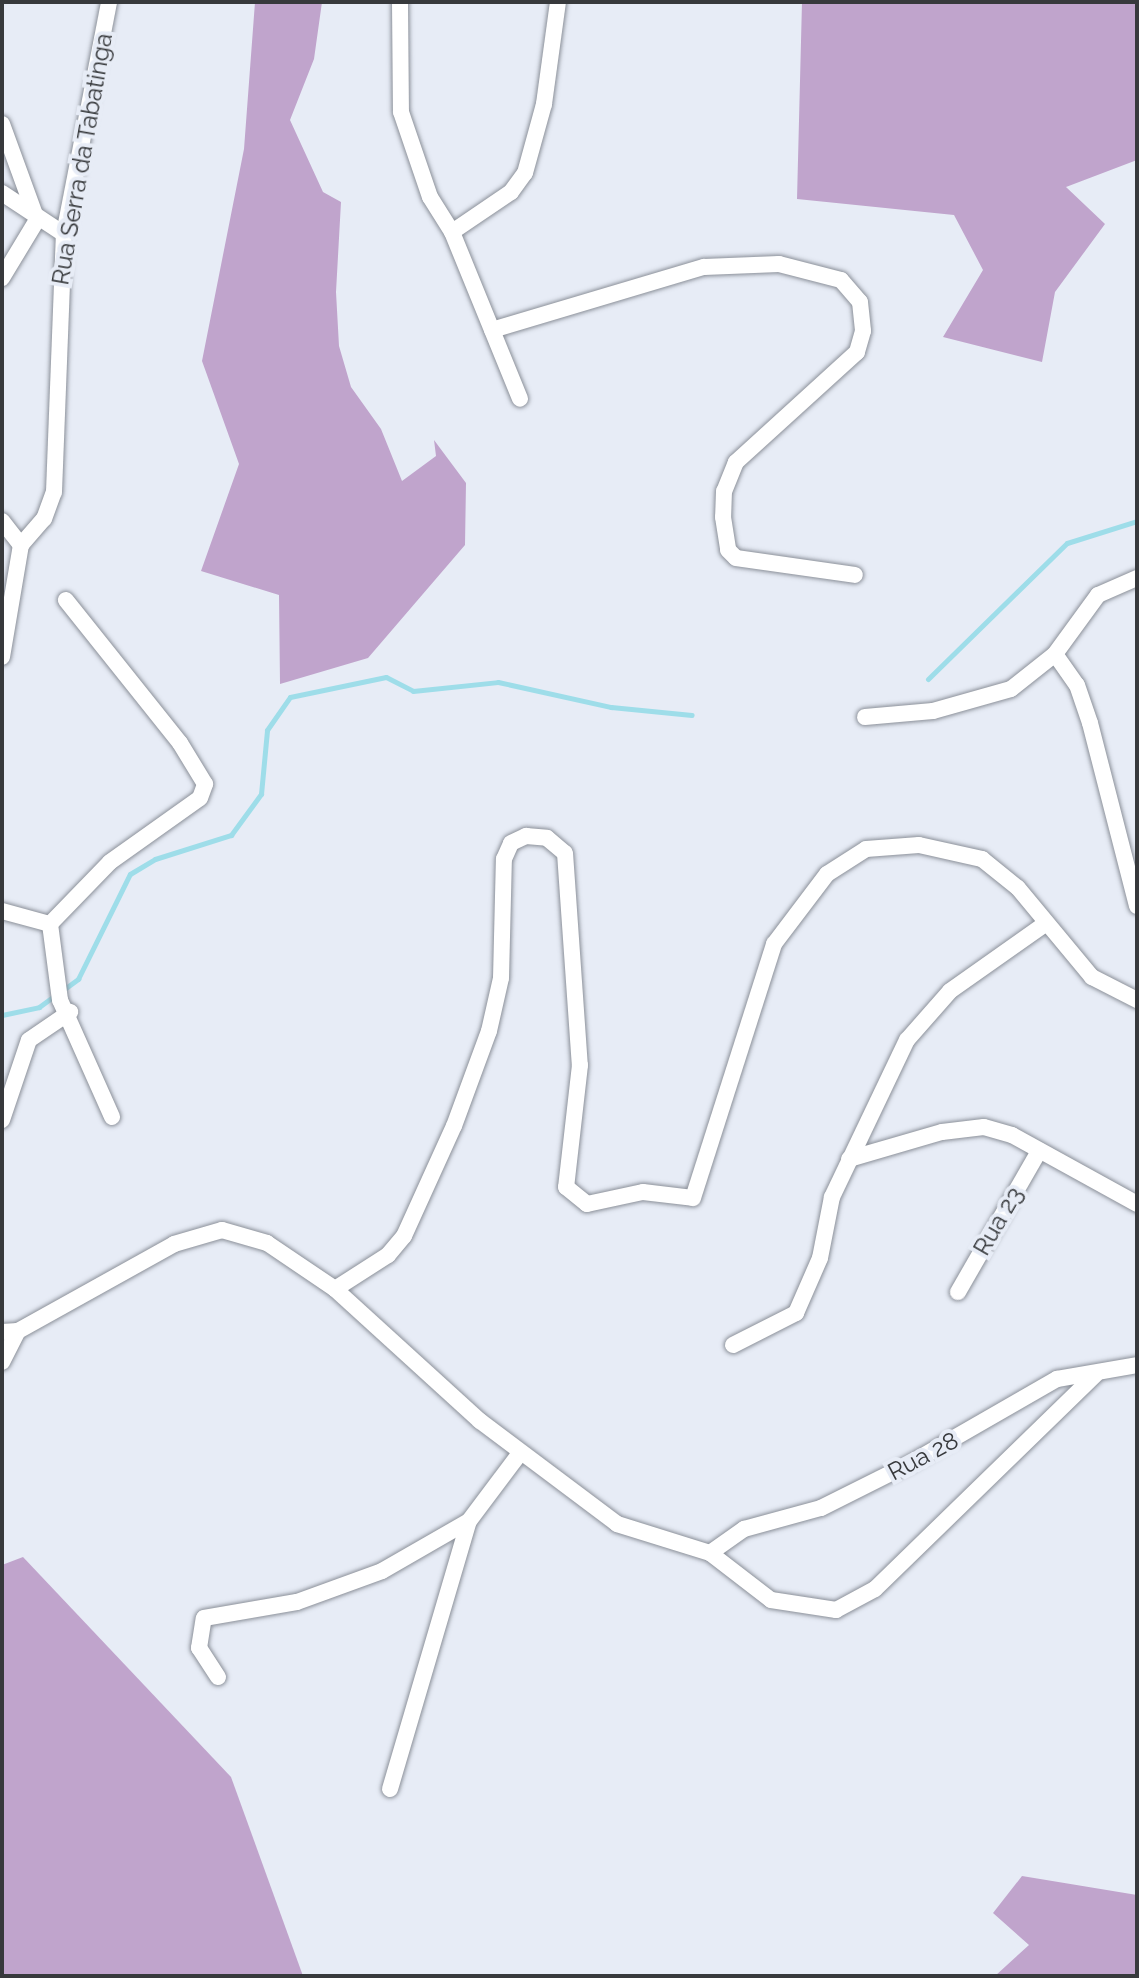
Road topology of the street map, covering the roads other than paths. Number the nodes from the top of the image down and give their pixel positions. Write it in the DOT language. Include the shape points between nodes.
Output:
graph roads {
  1 [pos="109,2"];
  2 [pos="400,2"];
  3 [pos="558,2"];
  4 [pos="2,124"];
  5 [pos="2,193"];
  6 [pos="37,220"];
  7 [pos="452,232"];
  8 [pos="64,234"];
  9 [pos="2,278"];
  10 [pos="492,330"];
  11 [pos="520,399"];
  12 [pos="2,521"];
  13 [pos="21,545"];
  14 [pos="855,575"];
  15 [pos="1137,578"];
  16 [pos="66,600"];
  17 [pos="1055,654"];
  18 [pos="2,657"];
  19 [pos="865,717"];
  20 [pos="1137,906"];
  21 [pos="2,911"];
  22 [pos="50,924"];
  23 [pos="1045,924"];
  24 [pos="1137,1000"];
  25 [pos="65,1006"];
  26 [pos="112,1117"];
  27 [pos="2,1120"];
  28 [pos="1039,1151"];
  29 [pos="849,1159"];
  30 [pos="1137,1204"];
  31 [pos="335,1289"];
  32 [pos="958,1292"];
  33 [pos="10,1332"];
  34 [pos="733,1345"];
  35 [pos="2,1362"];
  36 [pos="1137,1365"];
  37 [pos="1096,1374"];
  38 [pos="520,1453"];
  39 [pos="469,1521"];
  40 [pos="710,1553"];
  41 [pos="218,1677"];
  42 [pos="390,1789"];
  1 -- 8 [label="street, Rua Serra da Tabatinga"];
  2 -- 7 [label="street" via="401,112 430,197"];
  3 -- 7 [label="street" via="544,104 525,173 511,192"];
  4 -- 6 [label="street"];
  5 -- 6 [label="street"];
  6 -- 8 [label="street"];
  6 -- 9 [label="street"];
  7 -- 10 [label="street"];
  8 -- 13 [label="street, Rua Serra da Tabatinga" via="55,347 55,481 44,519"];
  10 -- 11 [label="street"];
  10 -- 14 [label="street" via="704,267 779,264 841,280 860,302 863,331 857,352 736,462 724,491 723,517 728,550 736,558"];
  12 -- 13 [label="street"];
  13 -- 18 [label="street"];
  15 -- 17 [label="street" via="1112,585 1081,609"];
  16 -- 22 [label="street" via="192,759 205,784 200,798 110,862"];
  17 -- 19 [label="street" via="1027,680 990,697 933,711"];
  17 -- 20 [label="street" via="1077,685 1090,723"];
  21 -- 22 [label="street"];
  22 -- 25 [label="street"];
  23 -- 24 [label="street" via="1092,977"];
  23 -- 29 [label="street" via="950,991 921,1022 895,1059"];
  23 -- 31 [label="street" via="1012,882 982,859 919,845 866,849 819,882 774,944 693,1198 643,1192 587,1204 566,1187 580,1065 565,853 547,838 526,836 511,843 504,859 501,978 454,1126 404,1236 388,1255"];
  25 -- 26 [label="street"];
  25 -- 27 [label="street" via="29,1040"];
  28 -- 29 [label="street" via="1000,1130 962,1128"];
  28 -- 30 [label="street"];
  28 -- 32 [label="street, Rua 23"];
  29 -- 34 [label="street" via="796,1313"];
  31 -- 33 [label="street" via="267,1243 222,1230 174,1244"];
  31 -- 38 [label="street"];
  33 -- 35 [label="street"];
  36 -- 37 [label="street, Rua 28"];
  37 -- 40 [label="street, Rua 28" via="1042,1386 897,1470 821,1508 744,1529"];
  37 -- 40 [label="street" via="875,1589 836,1610 771,1600"];
  38 -- 39 [label="street"];
  38 -- 40 [label="street" via="617,1524"];
  39 -- 41 [label="street" via="382,1571 297,1602 204,1618 199,1648"];
  39 -- 42 [label="street"];
}
